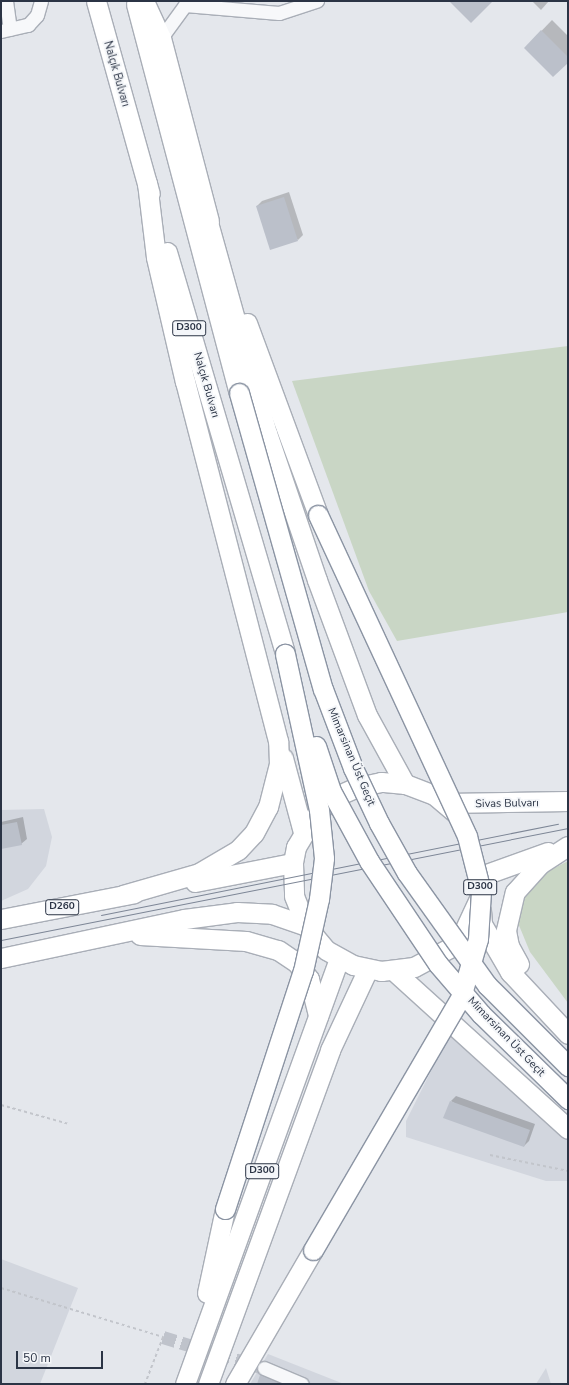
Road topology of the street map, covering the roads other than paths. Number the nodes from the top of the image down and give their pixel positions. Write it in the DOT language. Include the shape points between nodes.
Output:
graph roads {
  1 [pos="6,1"];
  2 [pos="41,1"];
  3 [pos="96,1"];
  4 [pos="135,1"];
  5 [pos="144,1"];
  6 [pos="317,1"];
  7 [pos="6,30"];
  8 [pos="162,38"];
  9 [pos="147,183"];
  10 [pos="204,208"];
  11 [pos="285,654"];
  12 [pos="278,741"];
  13 [pos="405,784"];
  14 [pos="568,801"];
  15 [pos="446,803"];
  16 [pos="303,832"];
  17 [pos="568,846"];
  18 [pos="293,863"];
  19 [pos="481,876"];
  20 [pos="123,895"];
  21 [pos="479,896"];
  22 [pos="1,919"];
  23 [pos="306,926"];
  24 [pos="120,934"];
  25 [pos="1,958"];
  26 [pos="340,959"];
  27 [pos="368,969"];
  28 [pos="394,971"];
  29 [pos="318,1017"];
  30 [pos="562,1029"];
  31 [pos="568,1066"];
  32 [pos="568,1099"];
  33 [pos="568,1129"];
  34 [pos="192,1363"];
  35 [pos="264,1368"];
  36 [pos="185,1384"];
  37 [pos="208,1384"];
  38 [pos="235,1384"];
  39 [pos="302,1384"];
  1 -- 7 [label="street"];
  2 -- 7 [label="street" via="33,20"];
  3 -- 9 [label="highway, Nalçık Bulvarı / D300"];
  4 -- 31 [label="highway, Mimarsinan Üst Geçit / D300, bridge" via="239,393 323,689 353,768 379,823 407,873 487,984"];
  5 -- 8 [label="highway"];
  6 -- 8 [label="street" via="279,13 185,5"];
  8 -- 10 [label="highway"];
  9 -- 11 [label="highway, Nalçık Bulvarı / D300"];
  9 -- 12 [label="highway" via="156,258 185,382"];
  10 -- 13 [label="highway" via="252,381 317,580 367,715"];
  10 -- 38 [label="highway, D300, bridge" via="318,515 368,630 439,769 467,836 481,891 478,939 461,997"];
  11 -- 32 [label="highway, Mimarsinan Üst Geçit, bridge" via="330,791 369,861 443,969 481,1014"];
  11 -- 34 [label="highway, D300, bridge" via="319,810 324,858 320,892 303,971 225,1209"];
  12 -- 16 [label="highway"];
  12 -- 20 [label="highway" via="273,793 262,820 246,842 228,857 199,873"];
  13 -- 15 [label="highway"];
  13 -- 16 [label="highway" via="381,782 357,787 321,808"];
  14 -- 15 [label="highway, Sivas Bulvarı"];
  15 -- 19 [label="highway" via="472,837"];
  16 -- 18 [label="highway"];
  17 -- 19 [label="highway"];
  17 -- 30 [label="highway" via="522,880 515,892 506,923 512,954"];
  18 -- 20 [label="highway"];
  18 -- 23 [label="highway" via="294,896"];
  19 -- 21 [label="highway"];
  20 -- 22 [label="highway, D260"];
  21 -- 28 [label="highway" via="473,915 449,948 433,960"];
  21 -- 30 [label="highway" via="482,924 510,972"];
  23 -- 24 [label="highway" via="284,916 249,912 184,919"];
  23 -- 26 [label="highway"];
  24 -- 25 [label="highway"];
  24 -- 29 [label="highway" via="246,941 278,950 297,962 308,979"];
  26 -- 27 [label="highway"];
  26 -- 29 [label="highway, D300"];
  27 -- 28 [label="highway"];
  27 -- 37 [label="highway, D300" via="330,1050"];
  28 -- 33 [label="highway"];
  29 -- 34 [label="highway, D300"];
  34 -- 36 [label="highway, D300"];
  35 -- 39 [label="street"];
}
